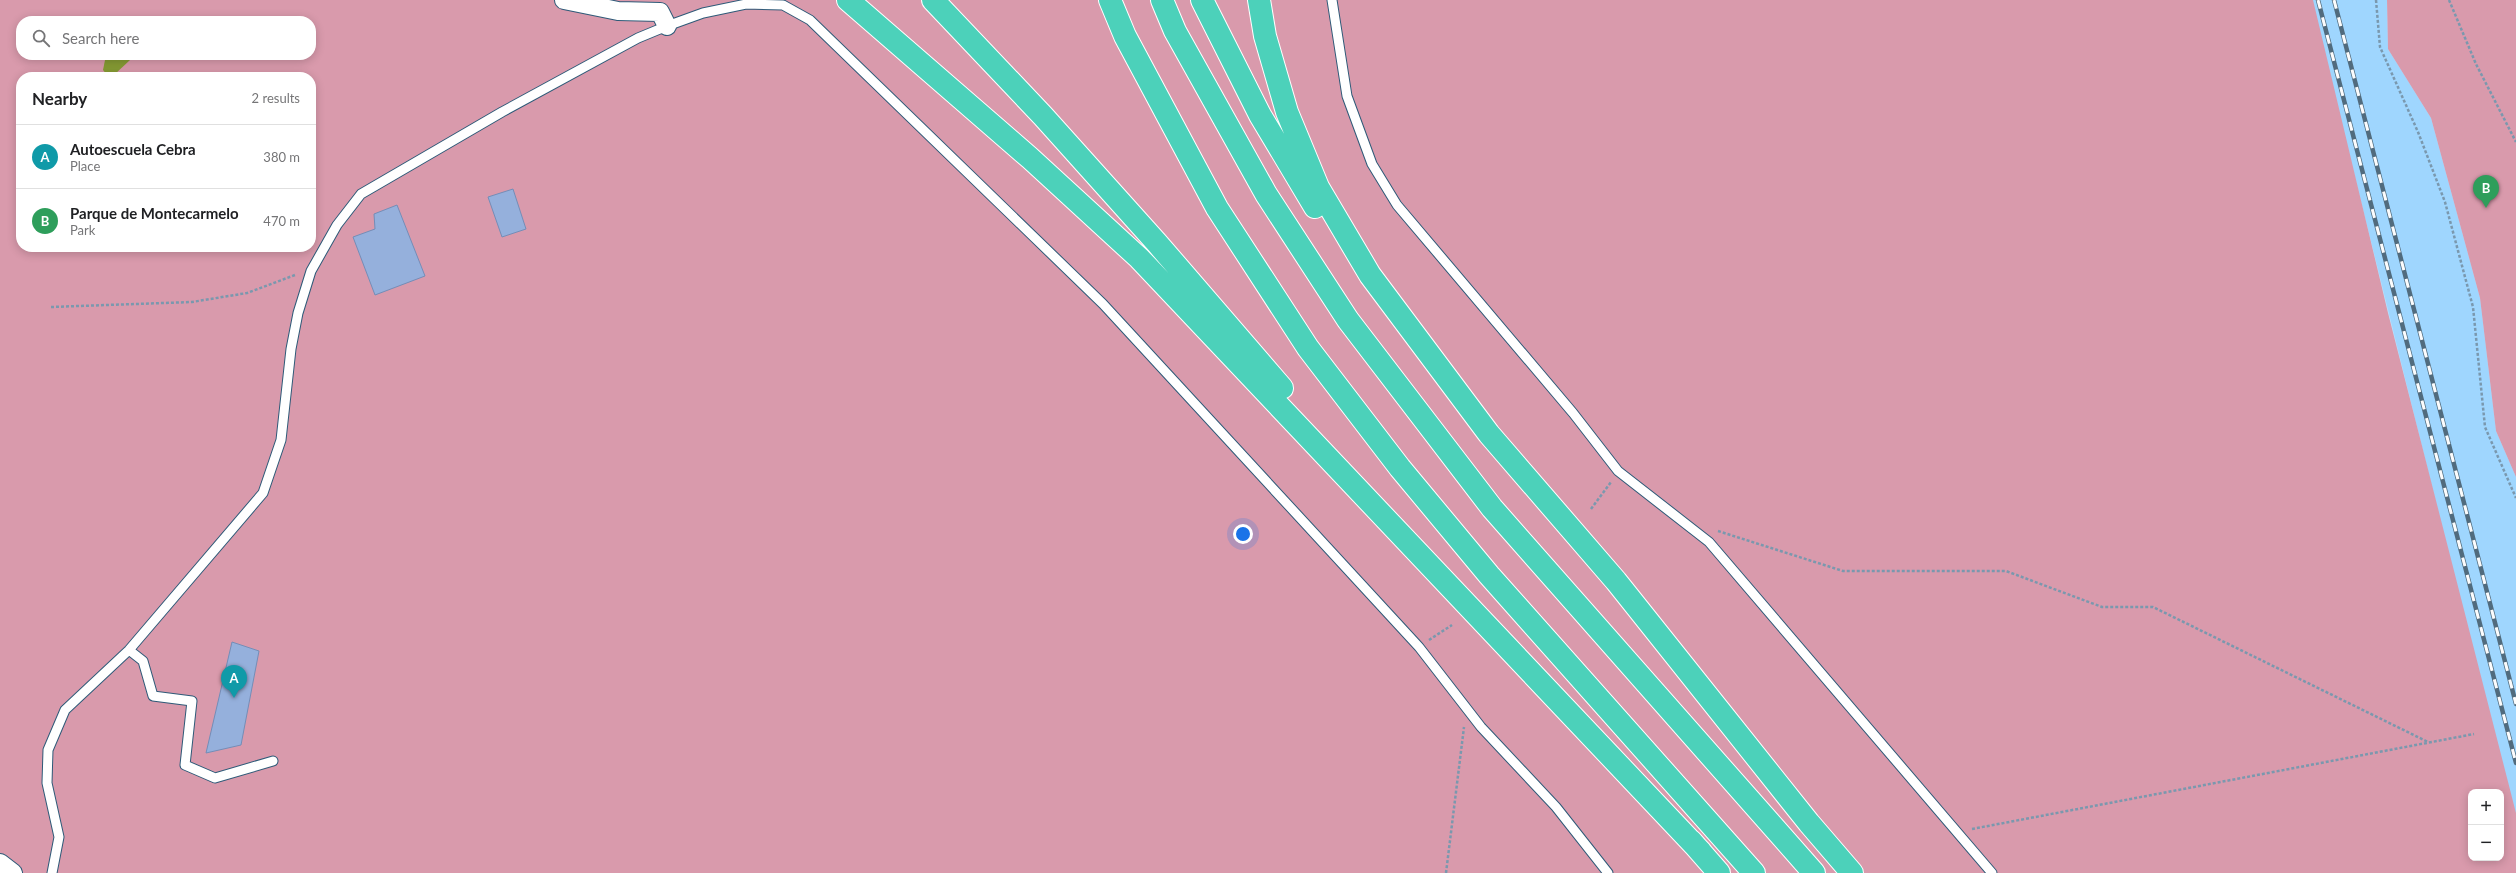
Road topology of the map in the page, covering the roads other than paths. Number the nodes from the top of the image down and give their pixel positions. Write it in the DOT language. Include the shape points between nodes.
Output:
graph roads {
  1 [pos="564,0"];
  2 [pos="848,0"];
  3 [pos="933,0"];
  4 [pos="1110,0"];
  5 [pos="1162,0"];
  6 [pos="1202,0"];
  7 [pos="1259,0"];
  8 [pos="1332,0"];
  9 [pos="667,26"];
  10 [pos="129,650"];
  11 [pos="1689,673"];
  12 [pos="273,761"];
  13 [pos="1701,852"];
  14 [pos="0,863"];
  15 [pos="13,873"];
  16 [pos="52,873"];
  17 [pos="1608,873"];
  18 [pos="1720,873"];
  19 [pos="1754,873"];
  20 [pos="1814,873"];
  21 [pos="1852,873"];
  22 [pos="1992,873"];
  1 -- 9 [label="street" via="618,11 660,12"];
  2 -- 13 [label="highway" via="1030,158 1139,258"];
  3 -- 13 [label="highway" via="1043,116 1157,243 1277,383"];
  4 -- 19 [label="highway" via="1125,36 1217,208 1308,348 1400,468 1489,575"];
  5 -- 20 [label="highway" via="1175,31 1266,194 1348,320 1492,508"];
  6 -- 11 [label="highway" via="1264,122 1306,194 1378,305 1483,440"];
  7 -- 11 [label="highway" via="1265,36 1287,112 1318,187 1370,275 1489,434 1616,581"];
  8 -- 22 [label="lane" via="1347,96 1372,164 1397,205 1573,413 1618,471 1709,542"];
  9 -- 10 [label="lane" via="638,38 502,112 361,194 337,225 311,271 298,313 291,349 281,440 263,493"];
  9 -- 17 [label="lane" via="703,13 746,4 783,5 810,20 1104,304 1419,647 1481,727 1556,807"];
  10 -- 12 [label="lane" via="144,661 153,696 192,701 185,765 215,778"];
  10 -- 16 [label="lane" via="65,710 48,750 47,783 59,837"];
  11 -- 21 [label="highway"];
  13 -- 18 [label="highway"];
  14 -- 15 [label="street"];
}
